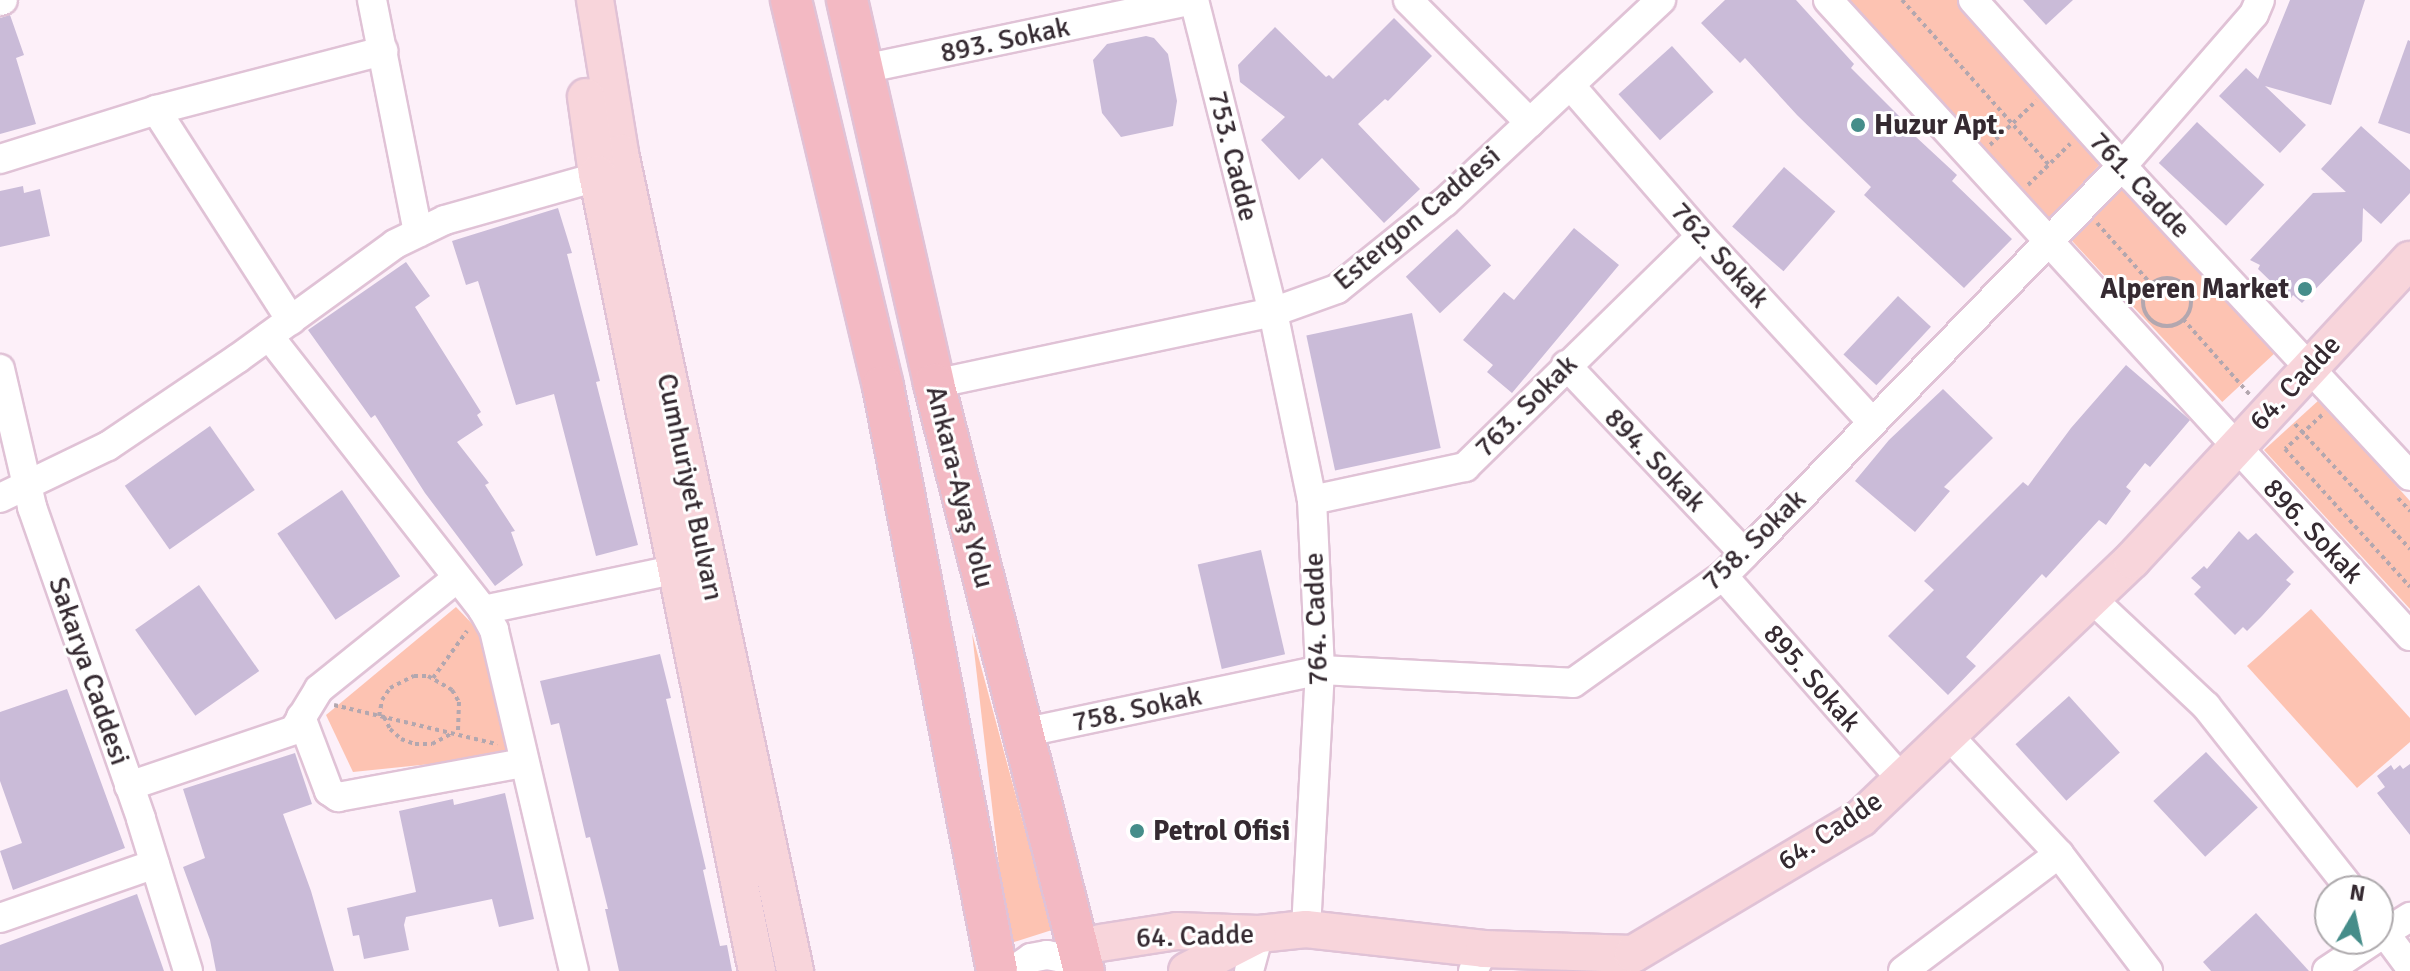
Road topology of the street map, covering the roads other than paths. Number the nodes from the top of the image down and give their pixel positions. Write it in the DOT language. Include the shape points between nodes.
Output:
graph roads {
  1 [pos="372,0"];
  2 [pos="571,0"];
  3 [pos="595,0"];
  4 [pos="791,0"];
  5 [pos="847,0"];
  6 [pos="1194,0"];
  7 [pos="1408,0"];
  8 [pos="1661,0"];
  9 [pos="1828,0"];
  10 [pos="1973,0"];
  11 [pos="2260,0"];
  12 [pos="383,51"];
  13 [pos="863,69"];
  14 [pos="1570,85"];
  15 [pos="156,110"];
  16 [pos="1530,123"];
  17 [pos="0,159"];
  18 [pos="2122,166"];
  19 [pos="610,173"];
  20 [pos="418,233"];
  21 [pos="1701,236"];
  22 [pos="2049,242"];
  23 [pos="2410,260"];
  24 [pos="1273,312"];
  25 [pos="280,328"];
  26 [pos="1566,365"];
  27 [pos="2310,367"];
  28 [pos="0,369"];
  29 [pos="934,384"];
  30 [pos="1872,422"];
  31 [pos="2236,447"];
  32 [pos="2410,476"];
  33 [pos="27,486"];
  34 [pos="0,498"];
  35 [pos="1312,500"];
  36 [pos="1745,554"];
  37 [pos="678,569"];
  38 [pos="1723,576"];
  39 [pos="457,578"];
  40 [pos="2091,598"];
  41 [pos="483,610"];
  42 [pos="2410,636"];
  43 [pos="1320,670"];
  44 [pos="307,708"];
  45 [pos="1022,733"];
  46 [pos="1949,736"];
  47 [pos="522,756"];
  48 [pos="1902,780"];
  49 [pos="129,786"];
  50 [pos="2059,854"];
  51 [pos="155,864"];
  52 [pos="2339,875"];
  53 [pos="0,918"];
  54 [pos="1306,929"];
  55 [pos="1259,934"];
  56 [pos="2394,949"];
  57 [pos="2349,955"];
  58 [pos="1079,958"];
  59 [pos="1478,960"];
  60 [pos="1592,963"];
  61 [pos="1635,963"];
  62 [pos="2410,967"];
  63 [pos="188,971"];
  64 [pos="574,971"];
  65 [pos="757,971"];
  66 [pos="795,971"];
  67 [pos="997,971"];
  68 [pos="1012,971"];
  69 [pos="1187,971"];
  70 [pos="1249,971"];
  71 [pos="1903,971"];
  72 [pos="2148,971"];
  73 [pos="2327,971"];
  1 -- 12 [label="street"];
  2 -- 19 [label="main road, Cumhuriyet Bulvarı"];
  3 -- 19 [label="main road, Cumhuriyet Bulvarı"];
  4 -- 67 [label="highway, Ankara-Ayaş Yolu" via="883,386"];
  5 -- 13 [label="highway, Ankara-Ayaş Yolu"];
  6 -- 13 [label="street, 893. Sokak"];
  6 -- 24 [label="street, 753. Cadde"];
  7 -- 16 [label="street"];
  8 -- 14 [label="street, Estergon Caddesi"];
  9 -- 22 [label="street, 896. Sokak"];
  10 -- 18 [label="street, 761. Cadde"];
  11 -- 18 [label="street, 758. Sokak" via="2254,14"];
  12 -- 15 [label="street"];
  12 -- 20 [label="street"];
  13 -- 29 [label="highway, Ankara-Ayaş Yolu"];
  14 -- 16 [label="street, Estergon Caddesi"];
  14 -- 21 [label="street, 762. Sokak"];
  15 -- 17 [label="street"];
  15 -- 25 [label="street"];
  16 -- 24 [label="street, Estergon Caddesi" via="1445,202 1337,289"];
  18 -- 22 [label="street, 758. Sokak"];
  18 -- 27 [label="street, 761. Cadde"];
  19 -- 20 [label="street" via="445,220"];
  19 -- 37 [label="main road, Cumhuriyet Bulvarı"];
  19 -- 66 [label="main road, Cumhuriyet Bulvarı"];
  20 -- 25 [label="street"];
  21 -- 26 [label="street, 763. Sokak"];
  21 -- 30 [label="street, 762. Sokak"];
  22 -- 30 [label="street, 758. Sokak"];
  22 -- 31 [label="street, 896. Sokak"];
  23 -- 27 [label="main road, 64. Cadde"];
  24 -- 29 [label="street, Estergon Caddesi"];
  24 -- 35 [label="street, 764. Cadde"];
  25 -- 33 [label="street" via="108,446"];
  25 -- 39 [label="street"];
  26 -- 35 [label="street, 763. Sokak" via="1465,467"];
  26 -- 36 [label="street, 894. Sokak"];
  27 -- 31 [label="main road, 64. Cadde" via="2276,422"];
  27 -- 32 [label="street, 761. Cadde"];
  28 -- 33 [label="street, Sakarya Caddesi"];
  29 -- 45 [label="highway, Ankara-Ayaş Yolu"];
  30 -- 36 [label="street, 758. Sokak"];
  31 -- 40 [label="main road, 64. Cadde"];
  31 -- 42 [label="street, 896. Sokak"];
  33 -- 34 [label="street"];
  33 -- 49 [label="street, Sakarya Caddesi"];
  35 -- 43 [label="street, 764. Cadde"];
  36 -- 38 [label="street, 758. Sokak"];
  37 -- 41 [label="street"];
  37 -- 65 [label="main road, Cumhuriyet Bulvarı"];
  38 -- 43 [label="street, 758. Sokak" via="1573,683"];
  38 -- 48 [label="street, 895. Sokak"];
  39 -- 41 [label="street"];
  39 -- 44 [label="street" via="319,689"];
  40 -- 46 [label="main road, 64. Cadde"];
  40 -- 52 [label="street" via="2206,706"];
  41 -- 47 [label="street" via="494,630"];
  43 -- 45 [label="street, 758. Sokak"];
  43 -- 54 [label="street, 764. Cadde"];
  44 -- 47 [label="street" via="329,791 338,797"];
  44 -- 49 [label="street" via="294,730"];
  45 -- 58 [label="highway, Ankara-Ayaş Yolu"];
  46 -- 48 [label="main road, 64. Cadde"];
  46 -- 50 [label="street"];
  47 -- 64 [label="street"];
  48 -- 61 [label="main road, 64. Cadde" via="1861,818"];
  49 -- 51 [label="street, Sakarya Caddesi"];
  50 -- 71 [label="street"];
  50 -- 72 [label="street"];
  51 -- 53 [label="street"];
  51 -- 63 [label="street, Sakarya Caddesi"];
  54 -- 55 [label="main road, 64. Cadde"];
  54 -- 59 [label="main road, 64. Cadde"];
  55 -- 58 [label="main road, 64. Cadde" via="1177,931"];
  55 -- 69 [label="main road"];
  55 -- 70 [label="street"];
  56 -- 62 [label="street"];
  57 -- 73 [label="street"];
  58 -- 68 [label="street" via="1031,958"];
  59 -- 60 [label="main road, 64. Cadde"];
  60 -- 61 [label="main road, 64. Cadde"];
}
